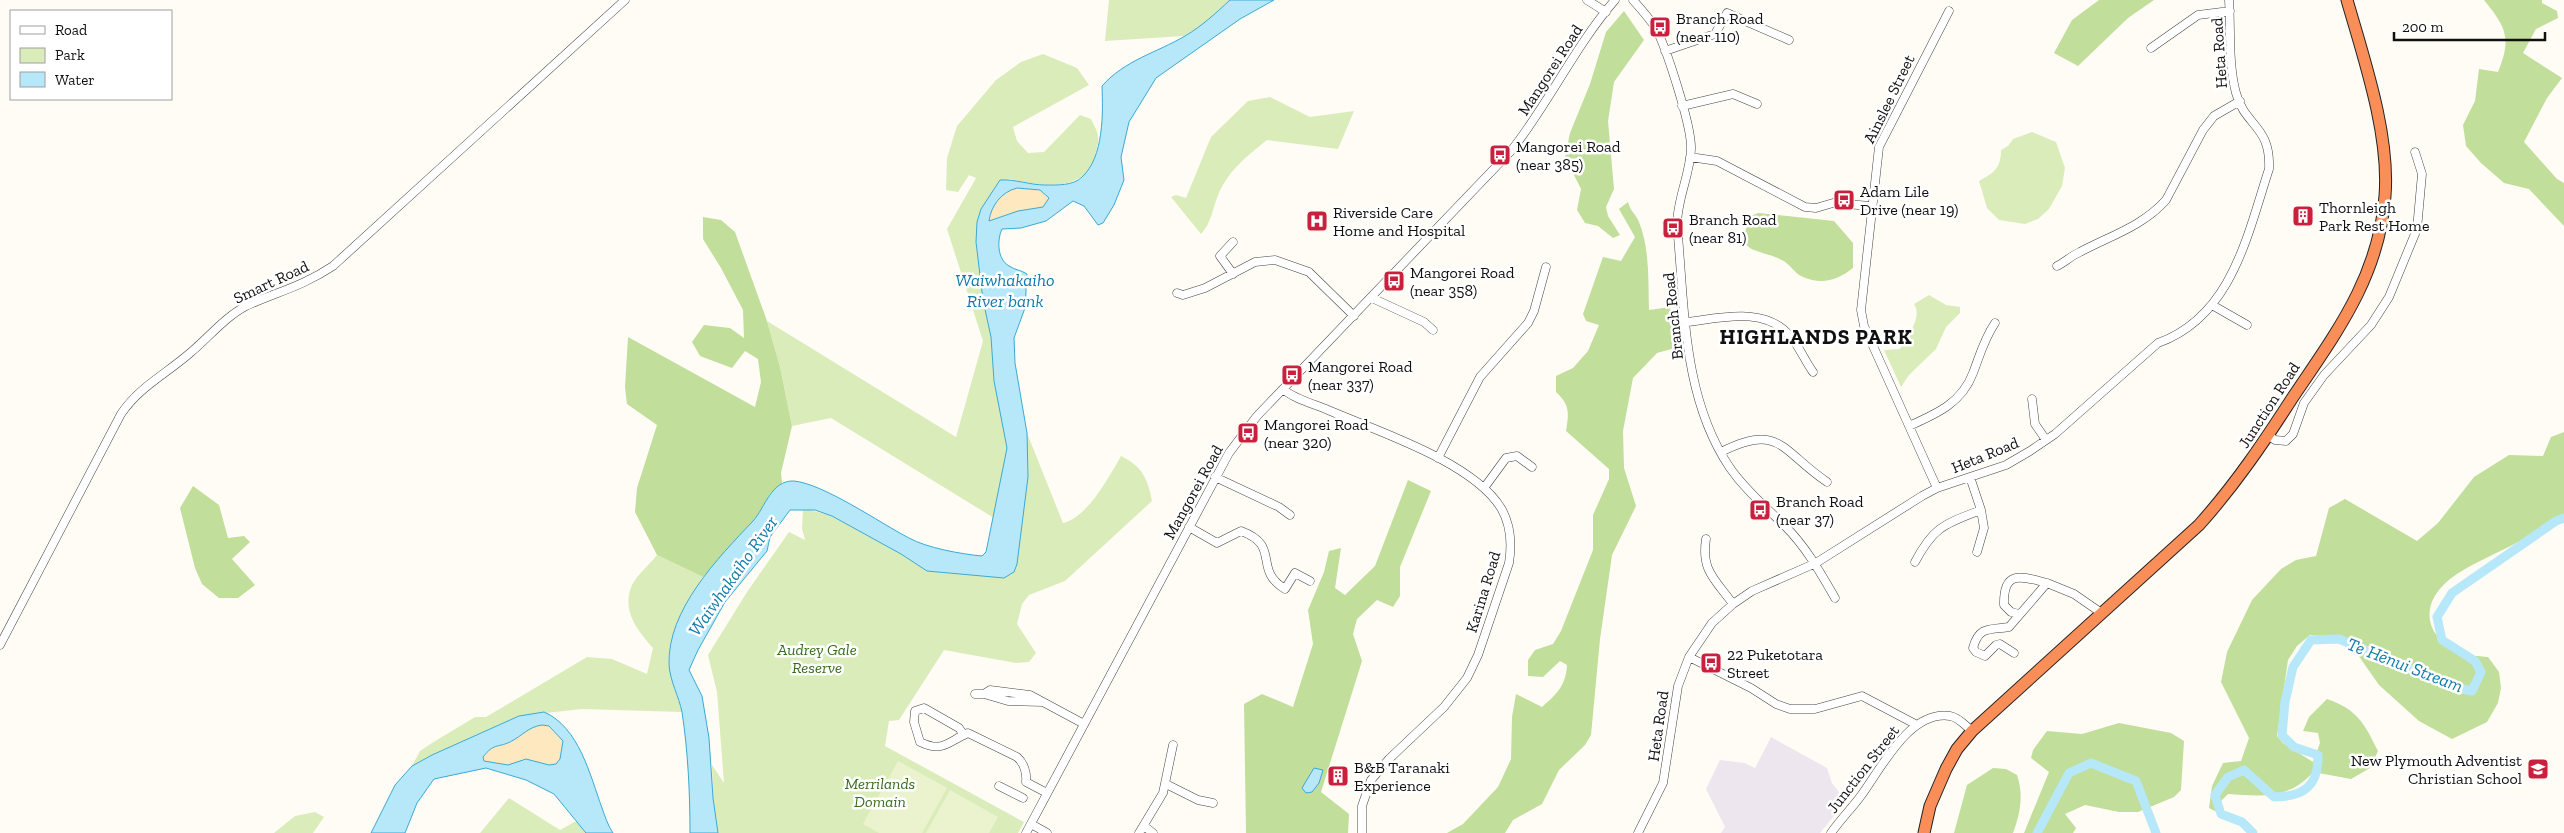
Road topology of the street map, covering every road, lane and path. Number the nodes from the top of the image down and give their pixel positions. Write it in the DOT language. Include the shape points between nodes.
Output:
graph roads {
  1 [pos="625,0"];
  2 [pos="1587,0"];
  3 [pos="1616,0"];
  4 [pos="1633,0"];
  5 [pos="2229,0"];
  6 [pos="2347,0"];
  7 [pos="1949,11"];
  8 [pos="2230,11"];
  9 [pos="1606,12"];
  10 [pos="1790,40"];
  11 [pos="2151,48"];
  12 [pos="1665,52"];
  13 [pos="2240,102"];
  14 [pos="1757,104"];
  15 [pos="1682,106"];
  16 [pos="2415,152"];
  17 [pos="1690,157"];
  18 [pos="1872,206"];
  19 [pos="1233,242"];
  20 [pos="2057,266"];
  21 [pos="1546,267"];
  22 [pos="1230,275"];
  23 [pos="1177,293"];
  24 [pos="1372,298"];
  25 [pos="2212,305"];
  26 [pos="1354,316"];
  27 [pos="1687,322"];
  28 [pos="1995,323"];
  29 [pos="2246,325"];
  30 [pos="1433,330"];
  31 [pos="1813,372"];
  32 [pos="1283,389"];
  33 [pos="2032,399"];
  34 [pos="1909,426"];
  35 [pos="2268,435"];
  36 [pos="2046,440"];
  37 [pos="1721,452"];
  38 [pos="1438,458"];
  39 [pos="1532,467"];
  40 [pos="1215,477"];
  41 [pos="1970,477"];
  42 [pos="1827,482"];
  43 [pos="1484,488"];
  44 [pos="1937,488"];
  45 [pos="1981,510"];
  46 [pos="1290,515"];
  47 [pos="1188,527"];
  48 [pos="1706,539"];
  49 [pos="1977,552"];
  50 [pos="1916,562"];
  51 [pos="1816,563"];
  52 [pos="1310,581"];
  53 [pos="2047,583"];
  54 [pos="1835,598"];
  55 [pos="1733,604"];
  56 [pos="2100,612"];
  57 [pos="2019,614"];
  58 [pos="0,645"];
  59 [pos="2014,653"];
  60 [pos="1689,656"];
  61 [pos="976,694"];
  62 [pos="1084,724"];
  63 [pos="1917,725"];
  64 [pos="1972,731"];
  65 [pos="964,735"];
  66 [pos="1173,745"];
  67 [pos="1026,782"];
  68 [pos="1166,784"];
  69 [pos="999,786"];
  70 [pos="1047,793"];
  71 [pos="1213,803"];
  72 [pos="1031,824"];
  73 [pos="1144,826"];
  74 [pos="1026,833"];
  75 [pos="1047,833"];
  76 [pos="1139,833"];
  77 [pos="1153,833"];
  78 [pos="1362,833"];
  79 [pos="1638,833"];
  80 [pos="1831,833"];
  81 [pos="1924,833"];
  1 -- 58 [label="street, Smart Road" via="333,266 303,285 245,307 130,400"];
  2 -- 9 [label="street"];
  3 -- 9 [label="street, Mangorei Road"];
  4 -- 12 [label="street, Branch Road" via="1656,29"];
  5 -- 8 [label="street, Heta Road"];
  6 -- 35 [label="highway, Junction Road" via="2378,114 2385,196 2379,236 2368,276 2349,313"];
  7 -- 18 [label="street, Ainslee Street" via="1881,140"];
  8 -- 11 [label="street" via="2198,15"];
  8 -- 13 [label="street, Heta Road" via="2232,77"];
  9 -- 24 [label="street, Mangorei Road" via="1586,38 1539,115 1511,151"];
  10 -- 12 [label="street" via="1727,13 1715,34"];
  12 -- 15 [label="street, Branch Road"];
  13 -- 20 [label="street" via="2214,116 2203,130 2166,200 2147,219"];
  13 -- 25 [label="street, Heta Road" via="2264,134 2270,154 2269,169 2238,264"];
  14 -- 15 [label="street" via="1733,94"];
  15 -- 17 [label="street, Branch Road" via="1690,138"];
  16 -- 35 [label="street" via="2422,174 2417,229 2389,297 2371,325 2324,375 2309,396 2293,434 2286,442"];
  17 -- 18 [label="street" via="1717,161 1806,207 1833,203"];
  17 -- 27 [label="street, Branch Road" via="1677,218"];
  18 -- 34 [label="street, Ainslee Street" via="1861,315"];
  19 -- 22 [label="street" via="1220,256"];
  21 -- 38 [label="street" via="1528,324 1480,377"];
  22 -- 23 [label="street" via="1204,288 1183,295"];
  22 -- 26 [label="street" via="1268,259 1300,268 1316,278"];
  24 -- 26 [label="street, Mangorei Road"];
  24 -- 30 [label="street" via="1424,322"];
  25 -- 29 [label="street"];
  25 -- 36 [label="street, Heta Road" via="2190,328 2158,342 2138,358"];
  26 -- 32 [label="street, Mangorei Road"];
  27 -- 31 [label="street" via="1748,317 1768,320 1791,337"];
  27 -- 37 [label="street, Branch Road" via="1700,410"];
  28 -- 34 [label="street" via="1985,337 1974,372 1961,395 1941,412"];
  32 -- 38 [label="street, Karina Road"];
  32 -- 40 [label="street, Mangorei Road" via="1246,429"];
  33 -- 36 [label="street" via="2035,424"];
  34 -- 44 [label="street, Ainslee Street"];
  35 -- 56 [label="highway, Junction Road" via="2226,496"];
  36 -- 41 [label="street, Heta Road" via="2006,465"];
  37 -- 42 [label="street" via="1743,441 1758,438 1774,441"];
  37 -- 51 [label="street, Branch Road" via="1753,496 1785,526"];
  38 -- 43 [label="street, Karina Road"];
  39 -- 43 [label="street" via="1517,456 1506,458"];
  40 -- 46 [label="street"];
  40 -- 47 [label="street, Mangorei Road"];
  41 -- 44 [label="street, Heta Road"];
  41 -- 45 [label="street"];
  43 -- 78 [label="street, Karina Road" via="1506,518 1511,551 1478,655 1452,698 1371,780 1362,806"];
  44 -- 51 [label="street, Heta Road"];
  45 -- 49 [label="street" via="1984,528"];
  45 -- 50 [label="street" via="1943,525 1933,533"];
  47 -- 52 [label="street" via="1217,543 1241,531 1253,536 1262,543 1269,575 1274,582 1285,589 1295,573"];
  47 -- 62 [label="street, Mangorei Road"];
  48 -- 55 [label="street" via="1703,557 1708,570"];
  51 -- 54 [label="street, Branch Road"];
  51 -- 55 [label="street, Heta Road"];
  53 -- 56 [label="street" via="2074,594"];
  53 -- 57 [label="street"];
  53 -- 57 [label="street" via="2022,575 2015,577 2005,590 2004,605"];
  55 -- 60 [label="street, Heta Road" via="1712,622"];
  56 -- 64 [label="highway, Junction Road"];
  57 -- 59 [label="street" via="2009,627 1983,631 1973,648 1985,656 2000,644"];
  60 -- 63 [label="street" via="1790,709 1815,709 1862,696"];
  60 -- 79 [label="street, Heta Road" via="1678,686 1663,783"];
  61 -- 62 [label="street" via="1008,702 1042,702"];
  62 -- 70 [label="street, Mangorei Road"];
  63 -- 64 [label="street, Junction Street" via="1937,716 1953,716"];
  63 -- 80 [label="street, Junction Street" via="1895,745"];
  64 -- 81 [label="highway, Junction Road" via="1946,769 1930,806"];
  65 -- 65 [label="street" via="939,748 932,748 920,742 913,717 915,711 924,708 959,728"];
  65 -- 67 [label="street" via="968,733 1017,757 1024,768"];
  66 -- 68 [label="street"];
  67 -- 69 [label="street" via="1019,796"];
  67 -- 70 [label="street"];
  68 -- 71 [label="street" via="1198,800"];
  68 -- 73 [label="street" via="1159,803"];
  70 -- 72 [label="street, Mangorei Road"];
  72 -- 74 [label="street, Mangorei Road"];
  72 -- 75 [label="street"];
  73 -- 76 [label="street"];
  73 -- 77 [label="street"];
}
